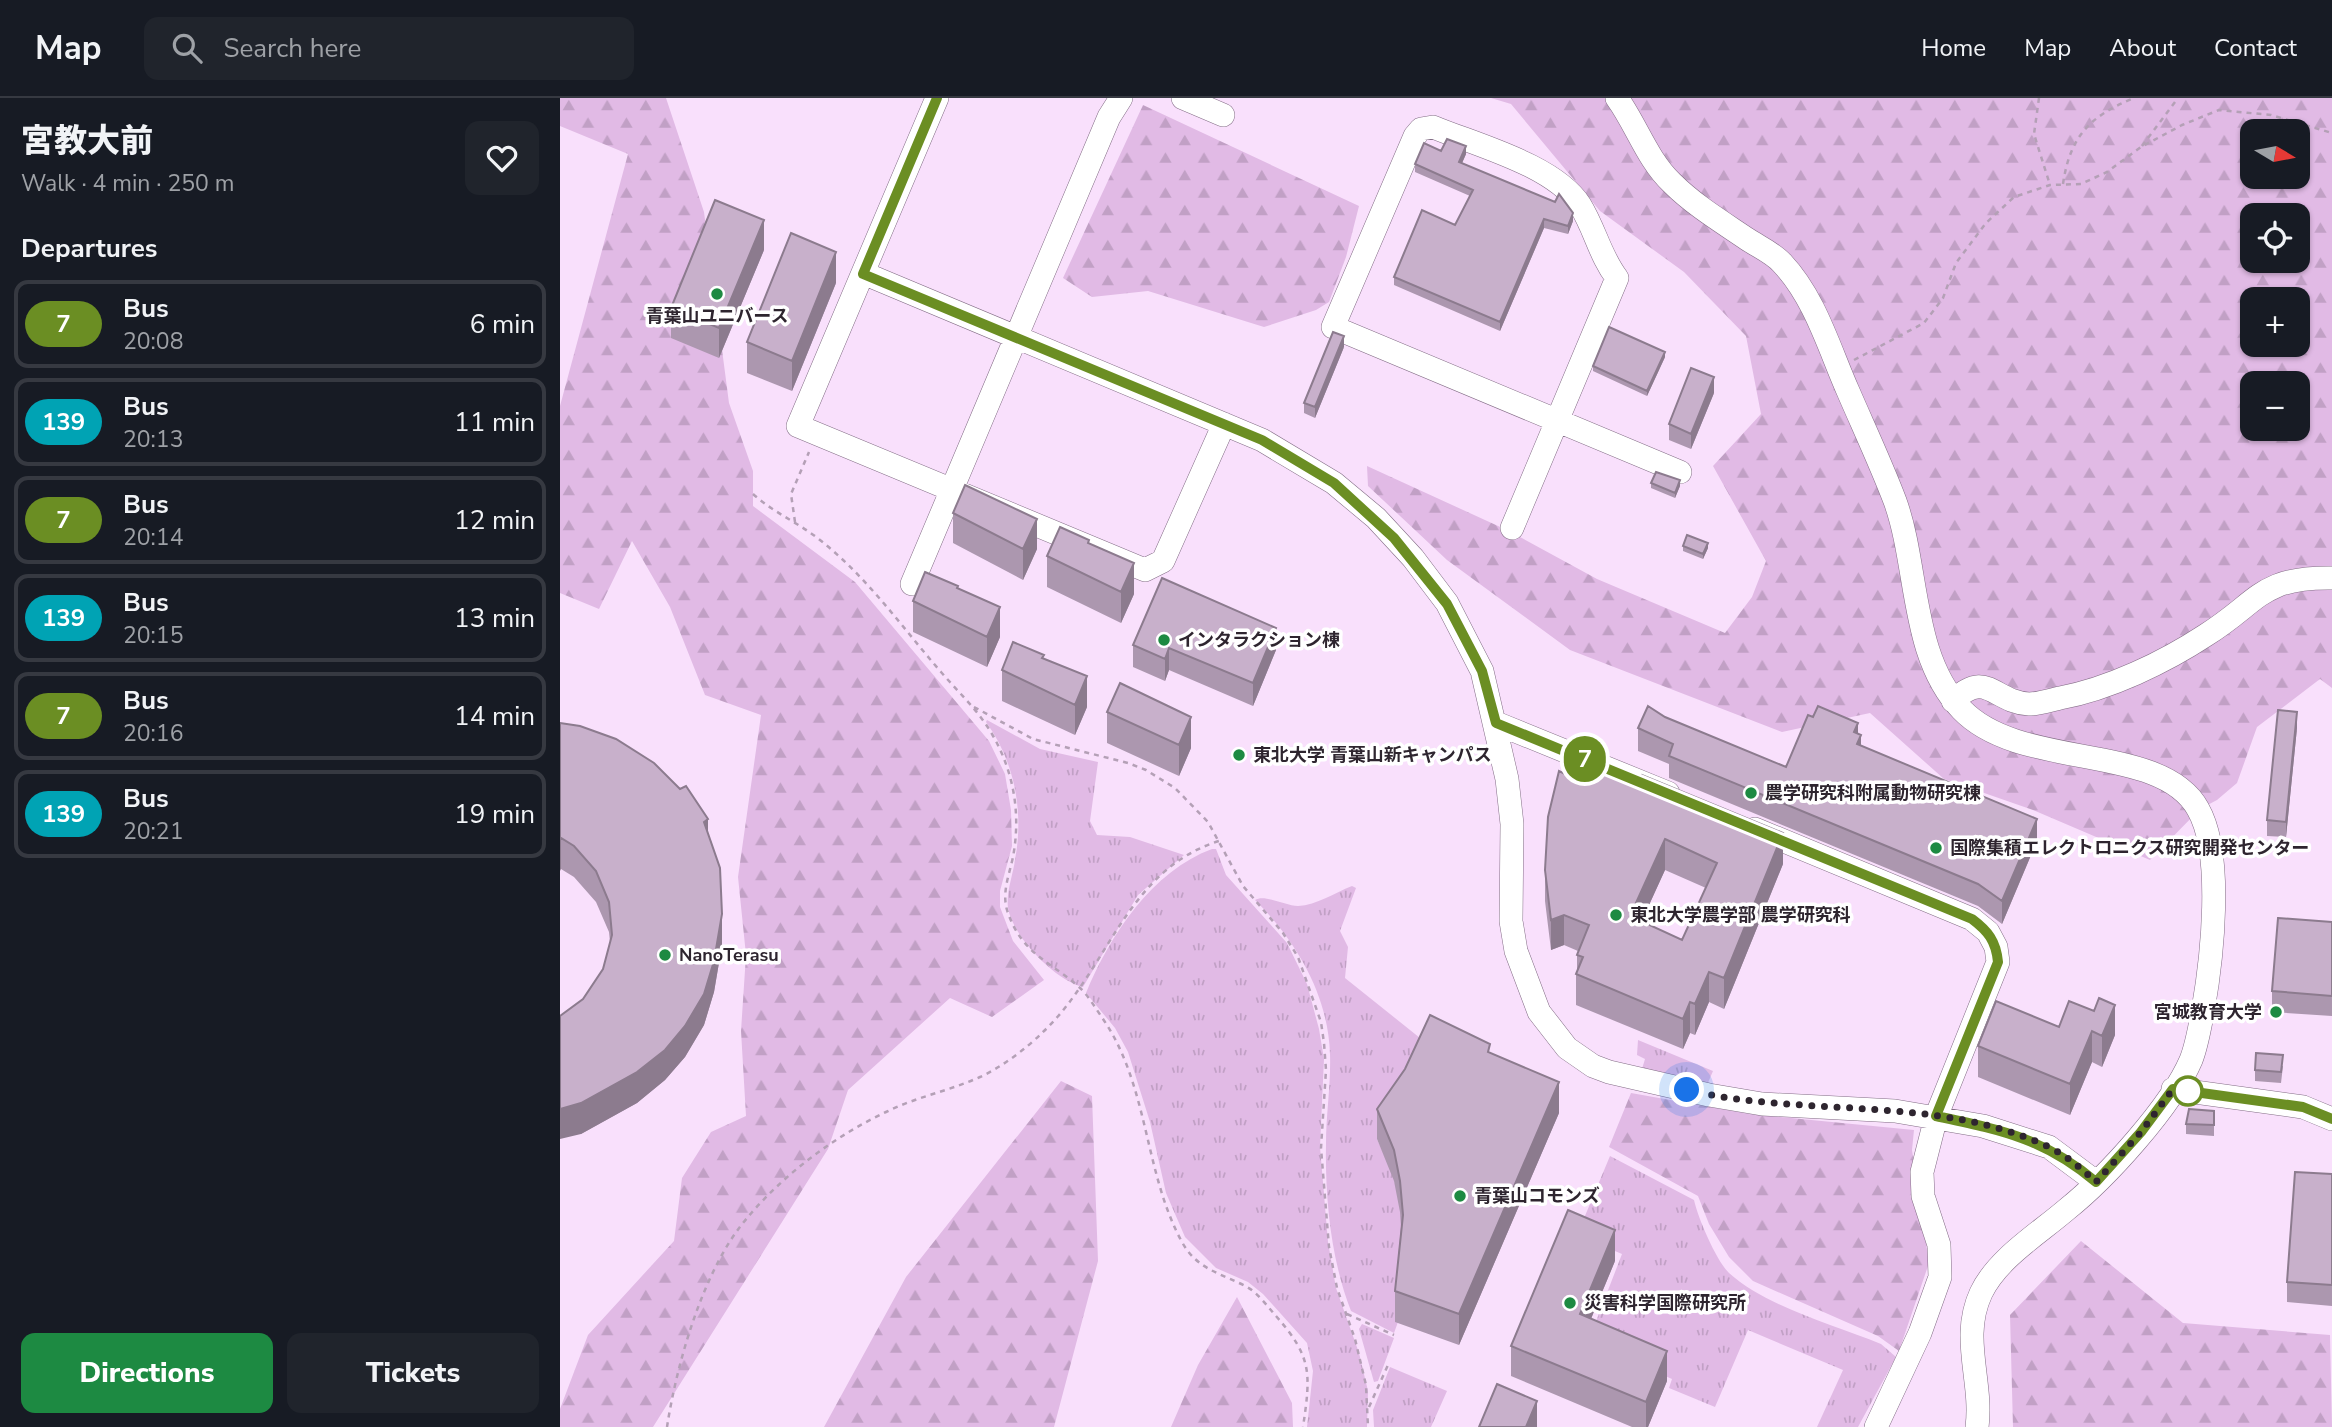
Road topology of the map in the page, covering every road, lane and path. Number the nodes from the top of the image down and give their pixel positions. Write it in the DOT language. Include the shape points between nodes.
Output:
graph roads {
  1 [pos="937,98"];
  2 [pos="1121,98"];
  3 [pos="1183,98"];
  4 [pos="1617,98"];
  5 [pos="2039,98"];
  6 [pos="2134,98"];
  7 [pos="2178,98"];
  8 [pos="1223,115"];
  9 [pos="2332,132"];
  10 [pos="2141,147"];
  11 [pos="2050,185"];
  12 [pos="2063,185"];
  13 [pos="863,274"];
  14 [pos="1015,337"];
  15 [pos="1839,369"];
  16 [pos="1557,422"];
  17 [pos="1224,424"];
  18 [pos="817,433"];
  19 [pos="1680,472"];
  20 [pos="952,489"];
  21 [pos="753,494"];
  22 [pos="798,525"];
  23 [pos="1512,528"];
  24 [pos="2332,578"];
  25 [pos="912,584"];
  26 [pos="1953,701"];
  27 [pos="973,706"];
  28 [pos="1496,723"];
  29 [pos="1684,800"];
  30 [pos="1734,820"];
  31 [pos="1219,841"];
  32 [pos="1081,989"];
  33 [pos="2173,1089"];
  34 [pos="1936,1116"];
  35 [pos="2332,1119"];
  36 [pos="2096,1182"];
  37 [pos="1347,1314"];
  38 [pos="1394,1335"];
  39 [pos="1388,1365"];
  40 [pos="1368,1409"];
  41 [pos="667,1427"];
  42 [pos="1303,1427"];
  43 [pos="1368,1427"];
  44 [pos="1877,1427"];
  45 [pos="1977,1427"];
  1 -- 13 [label="street"];
  2 -- 14 [label="street"];
  3 -- 8 [label="street"];
  4 -- 15 [label="street" via="1652,159 1671,182 1780,260 1806,292"];
  5 -- 11 [label="path" via="2034,134"];
  6 -- 12 [label="path" via="2089,122 2066,164"];
  7 -- 10 [label="path"];
  9 -- 10 [label="path" via="2271,115 2219,110"];
  10 -- 12 [label="path" via="2107,172 2081,184"];
  11 -- 12 [label="path"];
  11 -- 15 [label="path" via="2014,197 1986,223 1955,263 1943,298 1924,323"];
  13 -- 14 [label="street"];
  13 -- 18 [label="street" via="798,426"];
  14 -- 17 [label="street"];
  14 -- 20 [label="street"];
  15 -- 26 [label="street" via="1896,504 1930,653"];
  16 -- 16 [label="street" via="1617,278 1579,204 1552,177 1433,127 1421,129 1333,327"];
  16 -- 19 [label="street"];
  16 -- 23 [label="street"];
  17 -- 20 [label="street" via="1163,561 1145,570"];
  17 -- 28 [label="street" via="1291,455 1334,483 1376,518 1413,558 1468,640"];
  18 -- 20 [label="street"];
  18 -- 22 [label="path" via="791,494"];
  20 -- 25 [label="street"];
  21 -- 22 [label="path"];
  22 -- 27 [label="path" via="863,578"];
  24 -- 26 [label="street" via="2297,578 2270,587 2209,634 2165,660 2064,698 2029,704 1980,685 1968,687"];
  26 -- 33 [label="street" via="1981,726 2019,743 2158,773 2186,790 2198,808 2207,827 2213,862 2212,923 2203,1008 2191,1059"];
  27 -- 31 [label="path" via="1032,739 1146,770 1186,799"];
  27 -- 32 [label="path" via="1007,766 1016,801 1015,843 1004,893 1008,915 1039,959"];
  28 -- 29 [label="street"];
  28 -- 34 [label="street" via="1512,824 1511,921 1516,951 1539,1012 1567,1048 1609,1072 1709,1095 1762,1104"];
  30 -- 34 [label="street" via="1972,919 1989,932 1996,947 1995,975"];
  31 -- 32 [label="path" via="1199,847 1151,882 1115,929"];
  31 -- 37 [label="path" via="1243,886 1298,957 1321,1021 1326,1070 1323,1184 1333,1273"];
  32 -- 41 [label="path" via="1043,1032 1012,1057 981,1077 914,1099 849,1132 817,1153 747,1217 693,1322 676,1373"];
  32 -- 42 [label="path" via="1120,1048 1164,1198 1183,1245 1211,1271 1250,1289 1304,1352"];
  33 -- 35 [label="street" via="2303,1107"];
  33 -- 36 [label="street"];
  34 -- 36 [label="street" via="2049,1147"];
  34 -- 44 [label="street" via="1922,1172 1923,1196 1939,1245 1940,1277"];
  36 -- 45 [label="street" via="2023,1246 1983,1289 1975,1308 1970,1347"];
  37 -- 38 [label="path"];
  37 -- 40 [label="path" via="1359,1352"];
  39 -- 40 [label="path"];
  40 -- 43 [label="path"];
}
